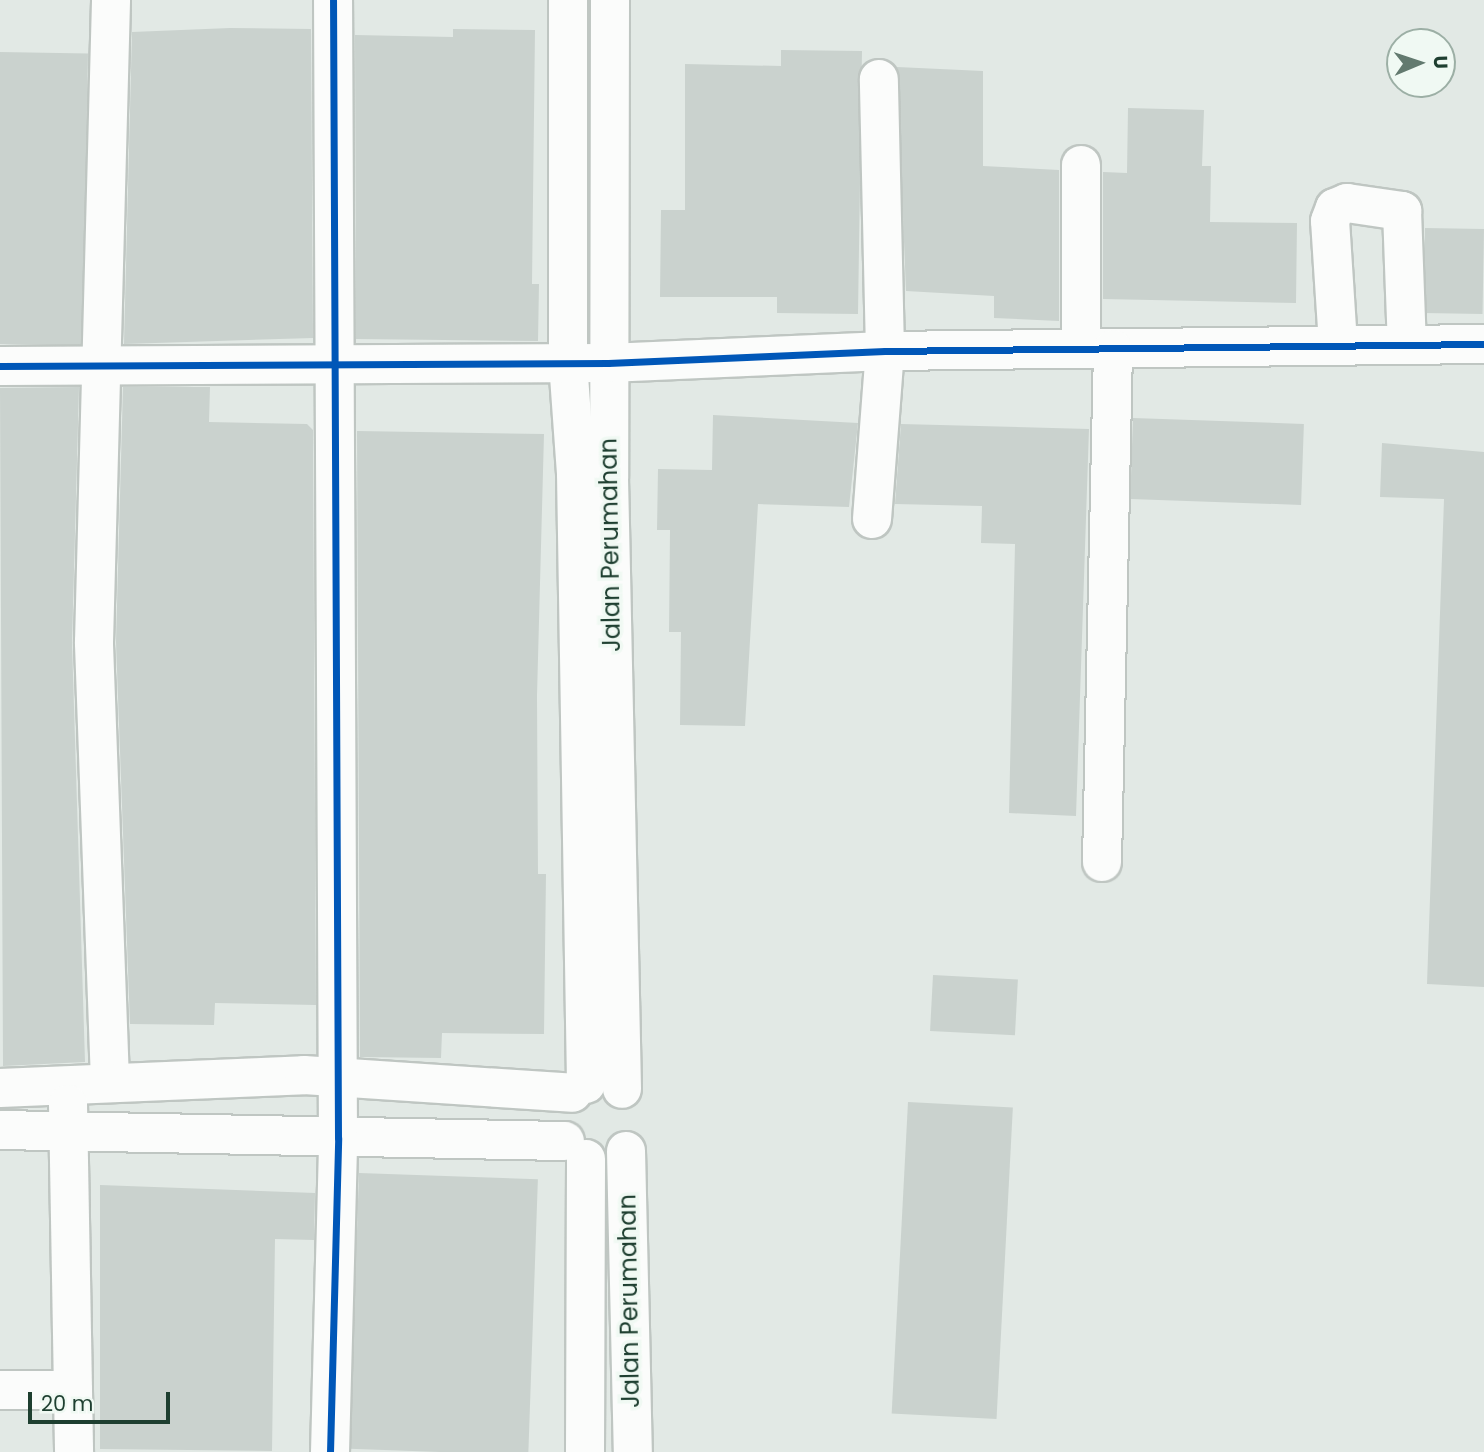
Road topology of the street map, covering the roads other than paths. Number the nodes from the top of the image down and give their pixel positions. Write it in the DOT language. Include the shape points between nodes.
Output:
graph roads {
  1 [pos="111,0"];
  2 [pos="333,0"];
  3 [pos="568,0"];
  4 [pos="610,0"];
  5 [pos="879,79"];
  6 [pos="1081,165"];
  7 [pos="1338,344"];
  8 [pos="1484,344"];
  9 [pos="1407,345"];
  10 [pos="1097,348"];
  11 [pos="885,351"];
  12 [pos="331,360"];
  13 [pos="568,362"];
  14 [pos="608,363"];
  15 [pos="0,366"];
  16 [pos="104,366"];
  17 [pos="872,519"];
  18 [pos="593,582"];
  19 [pos="1102,862"];
  20 [pos="336,1076"];
  21 [pos="110,1082"];
  22 [pos="66,1085"];
  23 [pos="0,1088"];
  24 [pos="593,1089"];
  25 [pos="0,1130"];
  26 [pos="69,1130"];
  27 [pos="338,1138"];
  28 [pos="575,1150"];
  29 [pos="626,1151"];
  30 [pos="0,1390"];
  31 [pos="73,1390"];
  32 [pos="74,1452"];
  33 [pos="330,1452"];
  34 [pos="584,1452"];
  35 [pos="632,1452"];
  1 -- 16 [label="street"];
  2 -- 12 [label="street"];
  3 -- 13 [label="street, Jalan Perumahan"];
  4 -- 14 [label="street, Jalan Perumahan"];
  5 -- 11 [label="street"];
  6 -- 10 [label="street"];
  7 -- 9 [label="street"];
  7 -- 9 [label="street" via="1330,221 1335,208 1348,203 1402,211"];
  7 -- 10 [label="street"];
  8 -- 9 [label="street"];
  10 -- 11 [label="street"];
  10 -- 19 [label="street"];
  11 -- 14 [label="street"];
  11 -- 17 [label="street"];
  12 -- 13 [label="street"];
  12 -- 16 [label="street"];
  12 -- 20 [label="street"];
  13 -- 14 [label="street"];
  13 -- 18 [label="street, Jalan Perumahan"];
  14 -- 18 [label="street, Jalan Perumahan"];
  15 -- 16 [label="street"];
  16 -- 21 [label="street" via="94,642"];
  18 -- 24 [label="street, Jalan Perumahan"];
  20 -- 21 [label="street"];
  20 -- 24 [label="street"];
  20 -- 27 [label="street"];
  21 -- 22 [label="street"];
  22 -- 23 [label="street"];
  22 -- 26 [label="street"];
  24 -- 28 [label="street" via="560,1117"];
  24 -- 29 [label="street" via="638,1112 635,1139"];
  25 -- 26 [label="street"];
  26 -- 27 [label="street"];
  26 -- 31 [label="street"];
  27 -- 28 [label="street"];
  27 -- 33 [label="street"];
  28 -- 29 [label="street" via="614,1159"];
  28 -- 34 [label="street, Jalan Perumahan"];
  29 -- 35 [label="street, Jalan Perumahan"];
  30 -- 31 [label="street"];
  31 -- 32 [label="street"];
}
